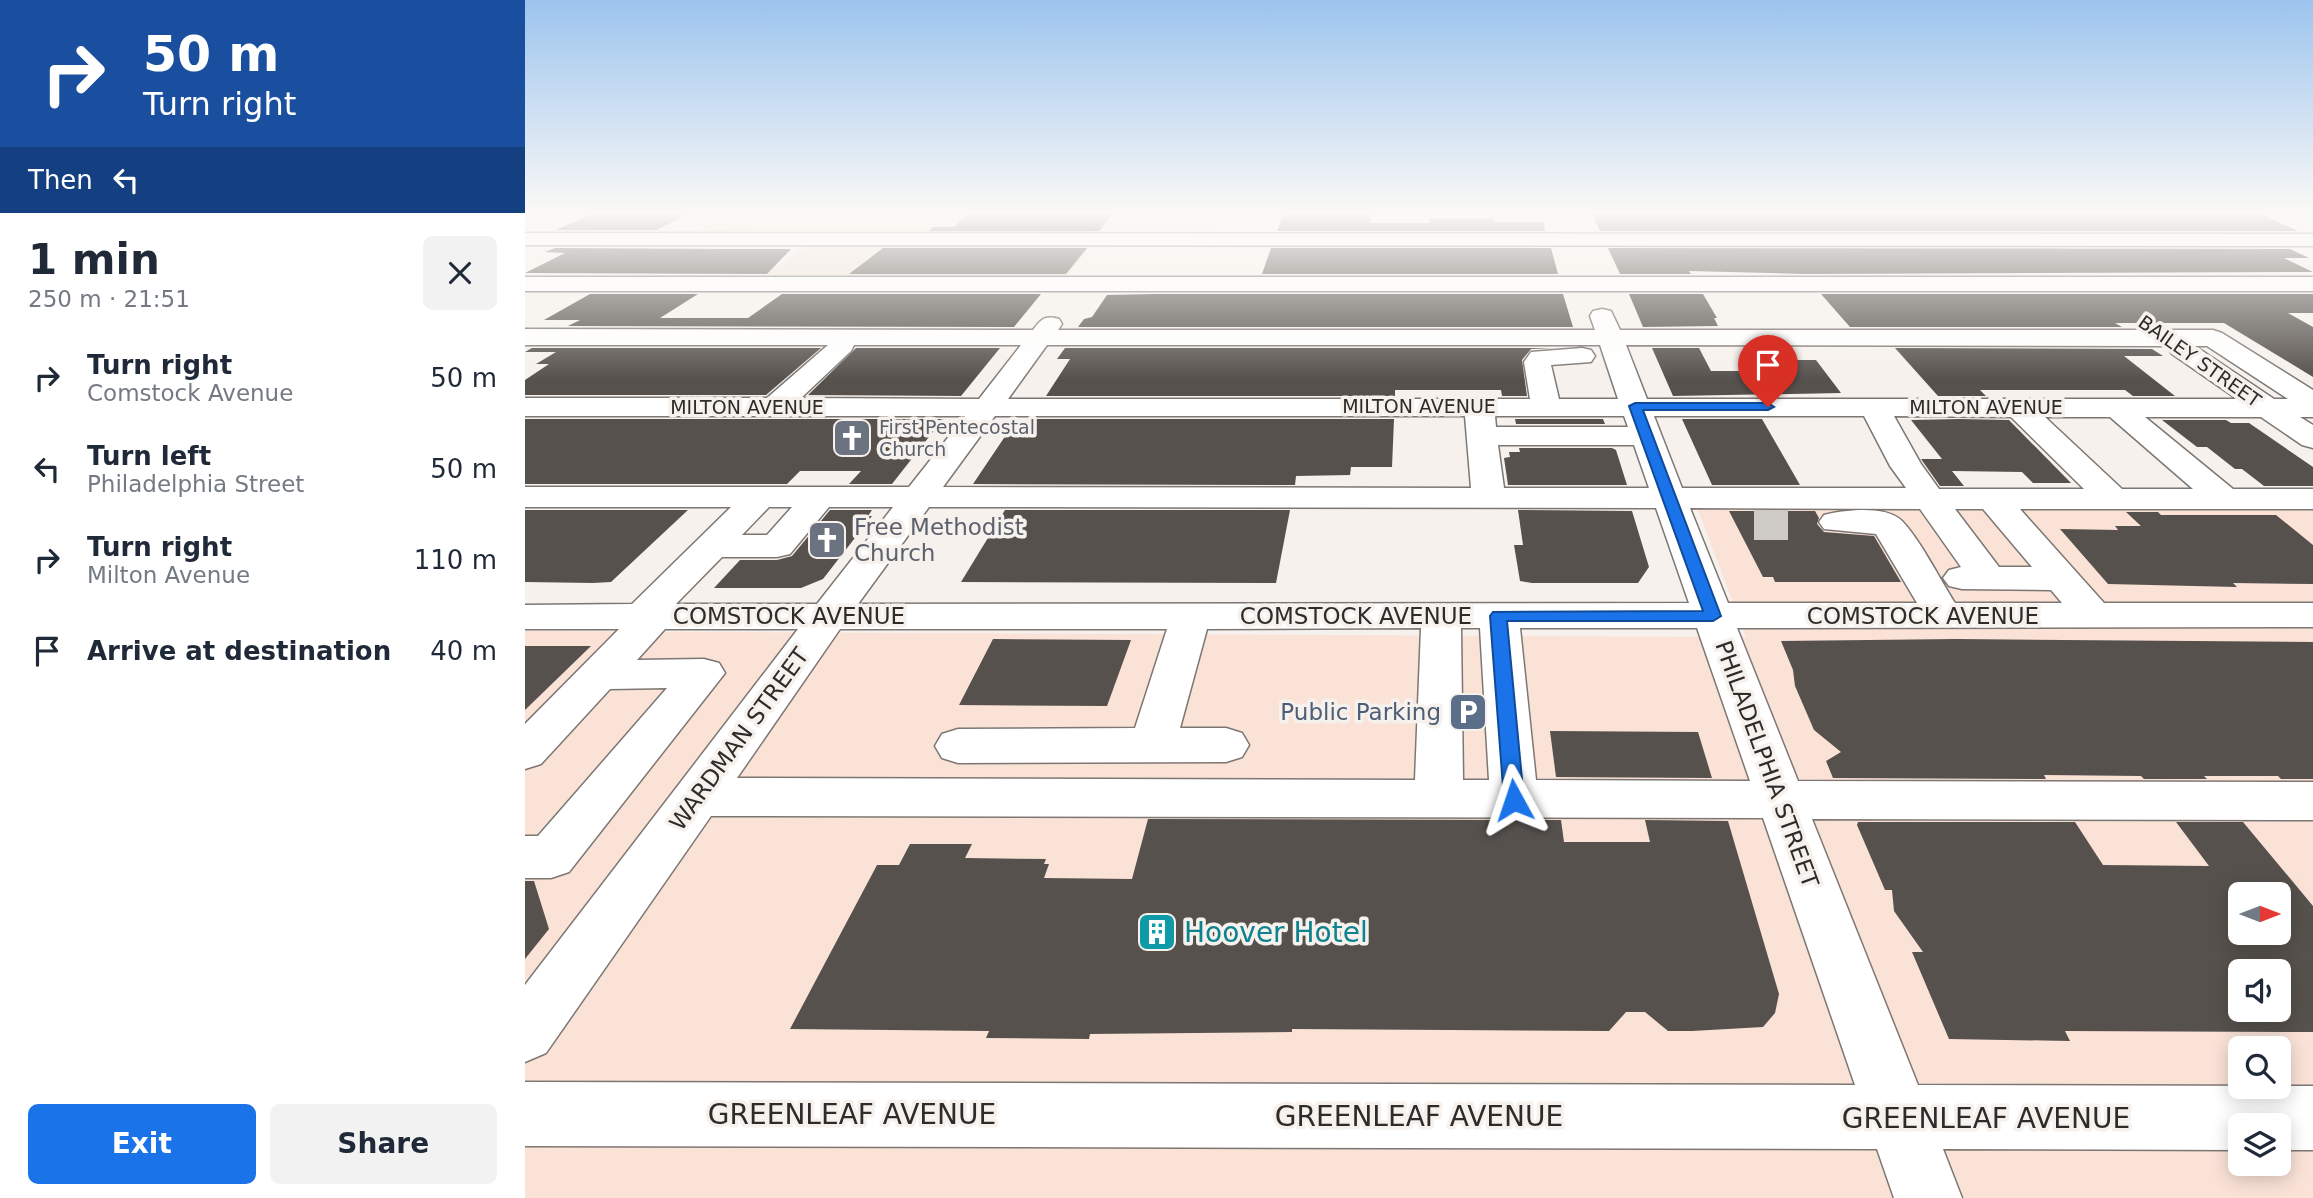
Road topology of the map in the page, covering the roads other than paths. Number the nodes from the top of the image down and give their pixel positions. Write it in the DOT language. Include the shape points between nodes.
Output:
graph roads {
  1 [pos="607,268"];
  2 [pos="812,268"];
  3 [pos="1098,268"];
  4 [pos="1130,268"];
  5 [pos="1173,268"];
  6 [pos="1209,268"];
  7 [pos="1247,268"];
  8 [pos="1584,268"];
  9 [pos="1782,268"];
  10 [pos="2065,268"];
  11 [pos="2179,268"];
  12 [pos="525,284"];
  13 [pos="577,284"];
  14 [pos="786,284"];
  15 [pos="1080,284"];
  16 [pos="1125,284"];
  17 [pos="1240,284"];
  18 [pos="2089,284"];
  19 [pos="2205,284"];
  20 [pos="2313,284"];
  21 [pos="1590,285"];
  22 [pos="1723,285"];
  23 [pos="1772,285"];
  24 [pos="1796,285"];
  25 [pos="739,300"];
  26 [pos="535,307"];
  27 [pos="525,337"];
  28 [pos="1039,338"];
  29 [pos="2167,338"];
  30 [pos="1759,339"];
  31 [pos="1812,339"];
  32 [pos="842,346"];
  33 [pos="1613,348"];
  34 [pos="1546,406"];
  35 [pos="2313,406"];
  36 [pos="525,407"];
  37 [pos="775,407"];
  38 [pos="987,407"];
  39 [pos="1874,407"];
  40 [pos="2018,407"];
  41 [pos="2116,407"];
  42 [pos="2269,408"];
  43 [pos="1480,421"];
  44 [pos="1641,421"];
  45 [pos="2313,439"];
  46 [pos="525,497"];
  47 [pos="759,497"];
  48 [pos="820,497"];
  49 [pos="919,497"];
  50 [pos="1488,498"];
  51 [pos="1993,499"];
  52 [pos="2113,499"];
  53 [pos="2225,499"];
  54 [pos="2313,499"];
  55 [pos="1934,505"];
  56 [pos="1673,510"];
  57 [pos="1879,522"];
  58 [pos="712,545"];
  59 [pos="1921,578"];
  60 [pos="1988,578"];
  61 [pos="2061,579"];
  62 [pos="2093,615"];
  63 [pos="829,616"];
  64 [pos="1191,616"];
  65 [pos="1441,616"];
  66 [pos="1499,616"];
  67 [pos="1713,616"];
  68 [pos="1944,616"];
  69 [pos="525,617"];
  70 [pos="648,617"];
  71 [pos="2305,622"];
  72 [pos="599,675"];
  73 [pos="1226,744"];
  74 [pos="1152,745"];
  75 [pos="958,746"];
  76 [pos="525,752"];
  77 [pos="697,797"];
  78 [pos="1439,800"];
  79 [pos="1514,800"];
  80 [pos="1780,800"];
  81 [pos="2313,801"];
  82 [pos="525,857"];
  83 [pos="525,1033"];
  84 [pos="525,1114"];
  85 [pos="1898,1118"];
  86 [pos="2313,1118"];
  87 [pos="1928,1198"];
  1 -- 13 [label="street"];
  2 -- 14 [label="street"];
  3 -- 15 [label="street, WARDMAN STREET"];
  4 -- 16 [label="street"];
  5 -- 6 [label="street" via="1170,274 1201,274"];
  7 -- 17 [label="street"];
  8 -- 21 [label="street, PHILADELPHIA STREET"];
  9 -- 24 [label="street"];
  10 -- 18 [label="street, BAILEY STREET"];
  11 -- 19 [label="street"];
  12 -- 13 [label="street"];
  13 -- 25 [label="street"];
  13 -- 26 [label="street"];
  14 -- 15 [label="street"];
  14 -- 25 [label="street"];
  15 -- 16 [label="street"];
  15 -- 28 [label="street, WARDMAN STREET"];
  16 -- 17 [label="street"];
  17 -- 21 [label="street"];
  18 -- 19 [label="street"];
  18 -- 24 [label="street"];
  18 -- 29 [label="street, BAILEY STREET"];
  19 -- 20 [label="street"];
  21 -- 22 [label="street"];
  21 -- 33 [label="street, PHILADELPHIA STREET"];
  22 -- 23 [label="street"];
  22 -- 30 [label="street"];
  23 -- 24 [label="street"];
  23 -- 31 [label="street"];
  25 -- 25 [label="street" via="702,308 678,325 716,325"];
  27 -- 28 [label="street"];
  28 -- 33 [label="street" via="1451,327"];
  28 -- 38 [label="street, WARDMAN STREET"];
  29 -- 31 [label="street"];
  29 -- 35 [label="street" via="2213,338"];
  29 -- 42 [label="street, BAILEY STREET"];
  30 -- 31 [label="street"];
  30 -- 33 [label="street"];
  32 -- 37 [label="street"];
  33 -- 34 [label="street" via="1540,358"];
  33 -- 44 [label="street, PHILADELPHIA STREET"];
  34 -- 43 [label="street, MILTON AVENUE"];
  34 -- 44 [label="street, MILTON AVENUE"];
  35 -- 42 [label="street, MILTON AVENUE"];
  36 -- 37 [label="street, MILTON AVENUE"];
  37 -- 38 [label="street, MILTON AVENUE"];
  38 -- 43 [label="street, MILTON AVENUE"];
  38 -- 49 [label="street, WARDMAN STREET"];
  39 -- 40 [label="street, MILTON AVENUE"];
  39 -- 44 [label="street, MILTON AVENUE"];
  39 -- 55 [label="street" via="1906,466"];
  40 -- 41 [label="street, MILTON AVENUE"];
  40 -- 52 [label="street"];
  41 -- 42 [label="street, MILTON AVENUE"];
  41 -- 53 [label="street"];
  42 -- 45 [label="street, BAILEY STREET"];
  43 -- 44 [label="street"];
  43 -- 50 [label="street"];
  44 -- 56 [label="street, PHILADELPHIA STREET"];
  46 -- 47 [label="street"];
  47 -- 48 [label="street"];
  47 -- 58 [label="street"];
  48 -- 49 [label="street"];
  48 -- 58 [label="street" via="777,546"];
  49 -- 50 [label="street"];
  49 -- 63 [label="street, WARDMAN STREET"];
  50 -- 56 [label="street"];
  51 -- 52 [label="street"];
  51 -- 55 [label="street"];
  51 -- 61 [label="street"];
  52 -- 53 [label="street"];
  53 -- 54 [label="street"];
  55 -- 56 [label="street"];
  55 -- 57 [label="street" via="1885,514"];
  55 -- 60 [label="street"];
  56 -- 57 [label="street" via="1758,522"];
  56 -- 67 [label="street, PHILADELPHIA STREET"];
  57 -- 59 [label="street" via="1889,527"];
  58 -- 70 [label="street"];
  59 -- 60 [label="street"];
  59 -- 68 [label="street"];
  60 -- 61 [label="street"];
  61 -- 62 [label="street"];
  62 -- 68 [label="street, COMSTOCK AVENUE"];
  62 -- 71 [label="street, COMSTOCK AVENUE"];
  63 -- 64 [label="street, COMSTOCK AVENUE"];
  63 -- 70 [label="street, COMSTOCK AVENUE"];
  63 -- 77 [label="street, WARDMAN STREET"];
  64 -- 65 [label="street, COMSTOCK AVENUE"];
  64 -- 74 [label="street"];
  65 -- 66 [label="street, COMSTOCK AVENUE"];
  65 -- 78 [label="street"];
  66 -- 67 [label="street, COMSTOCK AVENUE"];
  66 -- 79 [label="street"];
  67 -- 68 [label="street, COMSTOCK AVENUE"];
  67 -- 80 [label="street, PHILADELPHIA STREET"];
  69 -- 70 [label="street, COMSTOCK AVENUE"];
  70 -- 72 [label="street"];
  72 -- 76 [label="street"];
  72 -- 82 [label="street" via="704,673 551,857"];
  73 -- 74 [label="street"];
  74 -- 75 [label="street"];
  77 -- 78 [label="street"];
  77 -- 83 [label="street, WARDMAN STREET"];
  78 -- 79 [label="street"];
  79 -- 80 [label="street"];
  80 -- 81 [label="street"];
  80 -- 85 [label="street, PHILADELPHIA STREET"];
  84 -- 85 [label="street, GREENLEAF AVENUE"];
  85 -- 86 [label="street, GREENLEAF AVENUE"];
  85 -- 87 [label="street, PHILADELPHIA STREET"];
}
